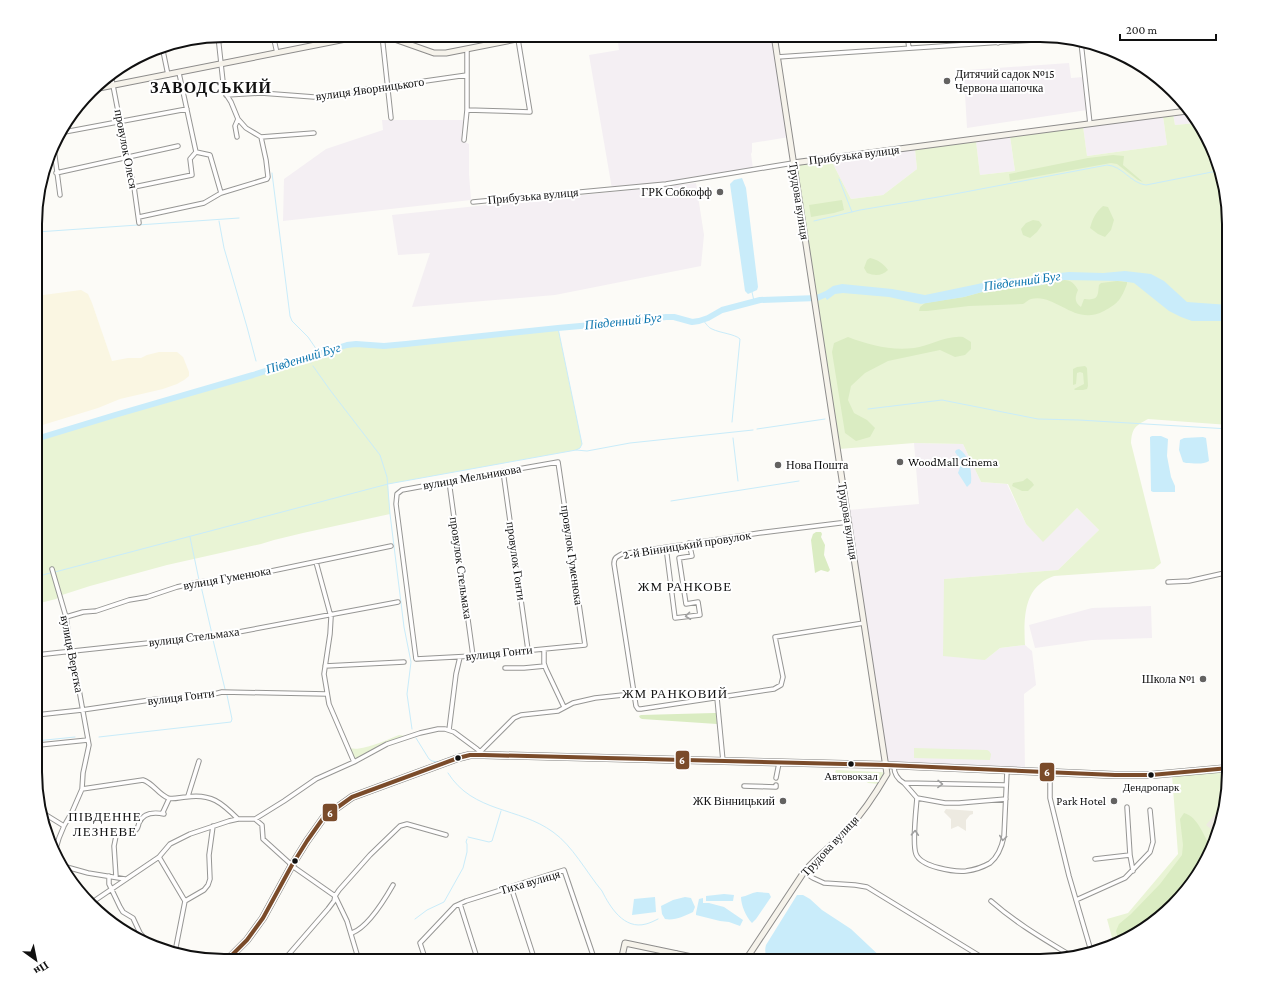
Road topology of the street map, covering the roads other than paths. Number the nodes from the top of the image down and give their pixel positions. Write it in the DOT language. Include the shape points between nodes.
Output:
graph roads {
  1 [pos="219,42"];
  2 [pos="274,42"];
  3 [pos="321,42"];
  4 [pos="384,42"];
  5 [pos="403,42"];
  6 [pos="503,42"];
  7 [pos="518,42"];
  8 [pos="775,42"];
  9 [pos="908,42"];
  10 [pos="1011,42"];
  11 [pos="998,43"];
  12 [pos="1082,47"];
  13 [pos="909,48"];
  14 [pos="467,49"];
  15 [pos="163,53"];
  16 [pos="277,54"];
  17 [pos="777,57"];
  18 [pos="221,64"];
  19 [pos="179,73"];
  20 [pos="168,75"];
  21 [pos="467,75"];
  22 [pos="112,80"];
  23 [pos="114,86"];
  24 [pos="388,86"];
  25 [pos="103,88"];
  26 [pos="226,95"];
  27 [pos="187,109"];
  28 [pos="467,110"];
  29 [pos="1183,112"];
  30 [pos="391,118"];
  31 [pos="238,119"];
  32 [pos="121,121"];
  33 [pos="1090,124"];
  34 [pos="67,131"];
  35 [pos="314,133"];
  36 [pos="237,137"];
  37 [pos="261,137"];
  38 [pos="464,140"];
  39 [pos="178,146"];
  40 [pos="196,152"];
  41 [pos="55,158"];
  42 [pos="127,158"];
  43 [pos="793,163"];
  44 [pos="56,173"];
  45 [pos="134,187"];
  46 [pos="221,193"];
  47 [pos="60,195"];
  48 [pos="473,202"];
  49 [pos="139,217"];
  50 [pos="139,223"];
  51 [pos="558,462"];
  52 [pos="503,472"];
  53 [pos="449,481"];
  54 [pos="848,522"];
  55 [pos="689,544"];
  56 [pos="391,546"];
  57 [pos="666,547"];
  58 [pos="316,562"];
  59 [pos="52,569"];
  60 [pos="1222,574"];
  61 [pos="1168,582"];
  62 [pos="398,602"];
  63 [pos="331,615"];
  64 [pos="66,617"];
  65 [pos="864,624"];
  66 [pos="582,645"];
  67 [pos="544,649"];
  68 [pos="528,650"];
  69 [pos="72,652"];
  70 [pos="42,654"];
  71 [pos="473,656"];
  72 [pos="460,657"];
  73 [pos="416,659"];
  74 [pos="404,662"];
  75 [pos="325,666"];
  76 [pos="545,666"];
  77 [pos="505,668"];
  78 [pos="327,694"];
  79 [pos="623,695"];
  80 [pos="717,698"];
  81 [pos="564,707"];
  82 [pos="82,710"];
  83 [pos="42,714"];
  84 [pos="449,730"];
  85 [pos="88,740"];
  86 [pos="42,745"];
  87 [pos="480,753"];
  88 [pos="199,761"];
  89 [pos="723,761"];
  90 [pos="354,762"];
  91 [pos="779,763"];
  92 [pos="886,765"];
  93 [pos="894,766"];
  94 [pos="1222,769"];
  95 [pos="1007,771"];
  96 [pos="1050,772"];
  97 [pos="776,778"];
  98 [pos="903,782"];
  99 [pos="776,785"];
  100 [pos="744,786"];
  101 [pos="1006,786"];
  102 [pos="82,789"];
  103 [pos="188,796"];
  104 [pos="917,798"];
  105 [pos="169,799"];
  106 [pos="1006,799"];
  107 [pos="1127,806"];
  108 [pos="1150,810"];
  109 [pos="47,816"];
  110 [pos="238,819"];
  111 [pos="255,819"];
  112 [pos="64,826"];
  113 [pos="213,826"];
  114 [pos="446,835"];
  115 [pos="57,844"];
  116 [pos="1130,855"];
  117 [pos="159,857"];
  118 [pos="1095,859"];
  119 [pos="292,865"];
  120 [pos="69,868"];
  121 [pos="1133,871"];
  122 [pos="804,872"];
  123 [pos="109,876"];
  124 [pos="116,877"];
  125 [pos="126,879"];
  126 [pos="393,885"];
  127 [pos="511,887"];
  128 [pos="111,890"];
  129 [pos="335,896"];
  130 [pos="1076,900"];
  131 [pos="95,901"];
  132 [pos="991,901"];
  133 [pos="185,902"];
  134 [pos="460,904"];
  135 [pos="140,933"];
  136 [pos="352,933"];
  137 [pos="175,947"];
  138 [pos="1090,947"];
  139 [pos="1065,952"];
  140 [pos="233,954"];
  141 [pos="289,954"];
  142 [pos="357,954"];
  143 [pos="424,954"];
  144 [pos="476,954"];
  145 [pos="533,954"];
  146 [pos="593,954"];
  147 [pos="622,954"];
  148 [pos="676,954"];
  149 [pos="750,954"];
  150 [pos="976,954"];
  1 -- 18 [label="street"];
  2 -- 16 [label="street"];
  3 -- 16 [label="street"];
  4 -- 24 [label="street"];
  5 -- 14 [label="street" via="434,53"];
  6 -- 14 [label="street"];
  7 -- 28 [label="street" via="530,112"];
  8 -- 17 [label="street, Трудова вулиця"];
  9 -- 13 [label="street"];
  10 -- 11 [label="street"];
  11 -- 13 [label="street"];
  12 -- 33 [label="street"];
  13 -- 17 [label="street"];
  14 -- 21 [label="street"];
  15 -- 20 [label="street"];
  16 -- 18 [label="street"];
  17 -- 43 [label="street, Трудова вулиця"];
  18 -- 19 [label="street"];
  18 -- 26 [label="street"];
  19 -- 20 [label="street"];
  19 -- 27 [label="street"];
  20 -- 23 [label="street"];
  21 -- 24 [label="street, вулиця Яворницького"];
  21 -- 28 [label="street"];
  22 -- 23 [label="street, провулок Олеся"];
  23 -- 25 [label="street"];
  23 -- 32 [label="street, провулок Олеся"];
  24 -- 26 [label="street, вулиця Яворницького" via="314,98 261,93"];
  24 -- 30 [label="street"];
  26 -- 31 [label="street"];
  27 -- 32 [label="street"];
  27 -- 40 [label="street"];
  28 -- 38 [label="street"];
  29 -- 33 [label="street, Прибузька вулиця"];
  31 -- 36 [label="street" via="235,126"];
  31 -- 37 [label="street" via="246,128"];
  32 -- 34 [label="street"];
  32 -- 42 [label="street, провулок Олеся"];
  33 -- 43 [label="street, Прибузька вулиця"];
  35 -- 37 [label="street"];
  37 -- 46 [label="street" via="267,179"];
  39 -- 42 [label="street"];
  40 -- 45 [label="street" via="190,158 192,175"];
  40 -- 46 [label="street" via="210,155"];
  41 -- 44 [label="street"];
  42 -- 44 [label="street"];
  42 -- 45 [label="street, провулок Олеся"];
  43 -- 48 [label="street, Прибузька вулиця" via="666,184"];
  43 -- 54 [label="street, Трудова вулиця"];
  44 -- 47 [label="street"];
  45 -- 49 [label="street, провулок Олеся"];
  46 -- 49 [label="street" via="204,203"];
  49 -- 50 [label="street, провулок Олеся"];
  51 -- 52 [label="street, вулиця Мельникова"];
  51 -- 66 [label="street, провулок Гуменюка" via="585,645"];
  52 -- 53 [label="street, вулиця Мельникова"];
  52 -- 68 [label="street, провулок Гонти"];
  53 -- 71 [label="street, провулок Стельмаха"];
  53 -- 73 [label="street, вулиця Мельникова" via="402,490 397,494 396,504"];
  54 -- 55 [label="street, 2-й Вінницький провулок"];
  54 -- 65 [label="street, Трудова вулиця"];
  55 -- 57 [label="street, 2-й Вінницький провулок"];
  55 -- 57 [label="street, one-way" via="692,556 680,558 686,604 698,602 700,615 675,618"];
  56 -- 58 [label="street, вулиця Гуменюка"];
  57 -- 80 [label="street, 2-й Вінницький провулок" via="622,554 614,560 636,706 641,709"];
  58 -- 63 [label="street"];
  58 -- 64 [label="street, вулиця Гуменюка" via="238,578 184,585 96,611"];
  59 -- 64 [label="street, вулиця Веретка"];
  60 -- 61 [label="street" via="1189,581"];
  62 -- 63 [label="street, вулиця Стельмаха"];
  63 -- 69 [label="street, вулиця Стельмаха" via="217,636"];
  63 -- 75 [label="street"];
  64 -- 69 [label="street, вулиця Веретка"];
  65 -- 80 [label="street" via="775,637 783,677 781,685 774,689"];
  65 -- 92 [label="street, Трудова вулиця"];
  66 -- 67 [label="street, вулиця Гонти"];
  67 -- 68 [label="street, вулиця Гонти"];
  67 -- 76 [label="street"];
  68 -- 71 [label="street, вулиця Гонти"];
  69 -- 70 [label="street, вулиця Стельмаха"];
  69 -- 82 [label="street, вулиця Веретка"];
  71 -- 72 [label="street, вулиця Гонти"];
  72 -- 73 [label="street, вулиця Гонти"];
  72 -- 84 [label="street"];
  74 -- 75 [label="street"];
  75 -- 78 [label="street"];
  76 -- 77 [label="street"];
  76 -- 81 [label="street"];
  78 -- 82 [label="street, вулиця Гонти" via="222,692"];
  78 -- 90 [label="street"];
  79 -- 81 [label="street" via="595,698"];
  80 -- 89 [label="street"];
  81 -- 87 [label="street" via="514,718"];
  82 -- 83 [label="street, вулиця Гонти"];
  82 -- 85 [label="street, вулиця Веретка"];
  84 -- 87 [label="street"];
  84 -- 90 [label="street" via="438,729 387,744"];
  85 -- 86 [label="street"];
  85 -- 102 [label="street, вулиця Веретка"];
  87 -- 89 [label="main road"];
  87 -- 119 [label="main road" via="458,758 352,797 324,817"];
  88 -- 103 [label="street"];
  89 -- 91 [label="main road"];
  90 -- 111 [label="street" via="316,779"];
  91 -- 92 [label="main road"];
  91 -- 97 [label="street"];
  92 -- 93 [label="main road"];
  92 -- 122 [label="street, Трудова вулиця" via="887,774 847,830"];
  93 -- 95 [label="main road"];
  93 -- 98 [label="street" via="896,777"];
  94 -- 96 [label="main road" via="1152,775"];
  95 -- 96 [label="main road"];
  95 -- 101 [label="street"];
  96 -- 130 [label="street" via="1050,798"];
  98 -- 101 [label="street, one-way"];
  98 -- 104 [label="street"];
  99 -- 100 [label="street"];
  101 -- 106 [label="street"];
  102 -- 105 [label="street" via="143,780"];
  102 -- 112 [label="street, вулиця Веретка"];
  103 -- 105 [label="street"];
  103 -- 110 [label="street" via="210,798 223,804"];
  104 -- 106 [label="street" via="952,803"];
  106 -- 104 [label="street, one-way" via="1004,836 996,856 983,867 958,871 926,863 916,854 914,844"];
  105 -- 124 [label="street" via="164,814 144,816 137,830 116,836"];
  107 -- 116 [label="street"];
  108 -- 121 [label="street" via="1152,847"];
  109 -- 112 [label="street"];
  110 -- 111 [label="street"];
  110 -- 113 [label="street"];
  111 -- 119 [label="street" via="262,825 263,839"];
  112 -- 115 [label="street, вулиця Веретка"];
  113 -- 117 [label="street" via="170,844"];
  113 -- 133 [label="street" via="208,885"];
  114 -- 129 [label="street" via="407,824 400,826 370,855"];
  116 -- 118 [label="street"];
  116 -- 121 [label="street"];
  117 -- 125 [label="street"];
  117 -- 133 [label="street"];
  119 -- 129 [label="street"];
  119 -- 140 [label="main road" via="263,918"];
  120 -- 123 [label="street"];
  121 -- 130 [label="street" via="1115,884"];
  122 -- 149 [label="street, Трудова вулиця"];
  122 -- 150 [label="street" via="824,882 867,888"];
  123 -- 124 [label="street"];
  123 -- 128 [label="street"];
  124 -- 125 [label="street"];
  125 -- 128 [label="street"];
  126 -- 136 [label="street" via="371,917"];
  127 -- 134 [label="street, Тиха вулиця"];
  127 -- 145 [label="street"];
  127 -- 146 [label="street, Тиха вулиця" via="564,870"];
  128 -- 131 [label="street"];
  128 -- 135 [label="street" via="123,912 133,918"];
  129 -- 136 [label="street"];
  129 -- 141 [label="street" via="328,909"];
  130 -- 138 [label="street"];
  132 -- 139 [label="street" via="1010,918"];
  133 -- 137 [label="street"];
  134 -- 143 [label="street, Тиха вулиця" via="455,906 420,943"];
  134 -- 144 [label="street"];
  136 -- 142 [label="street"];
  147 -- 148 [label="street" via="625,943"];
}
